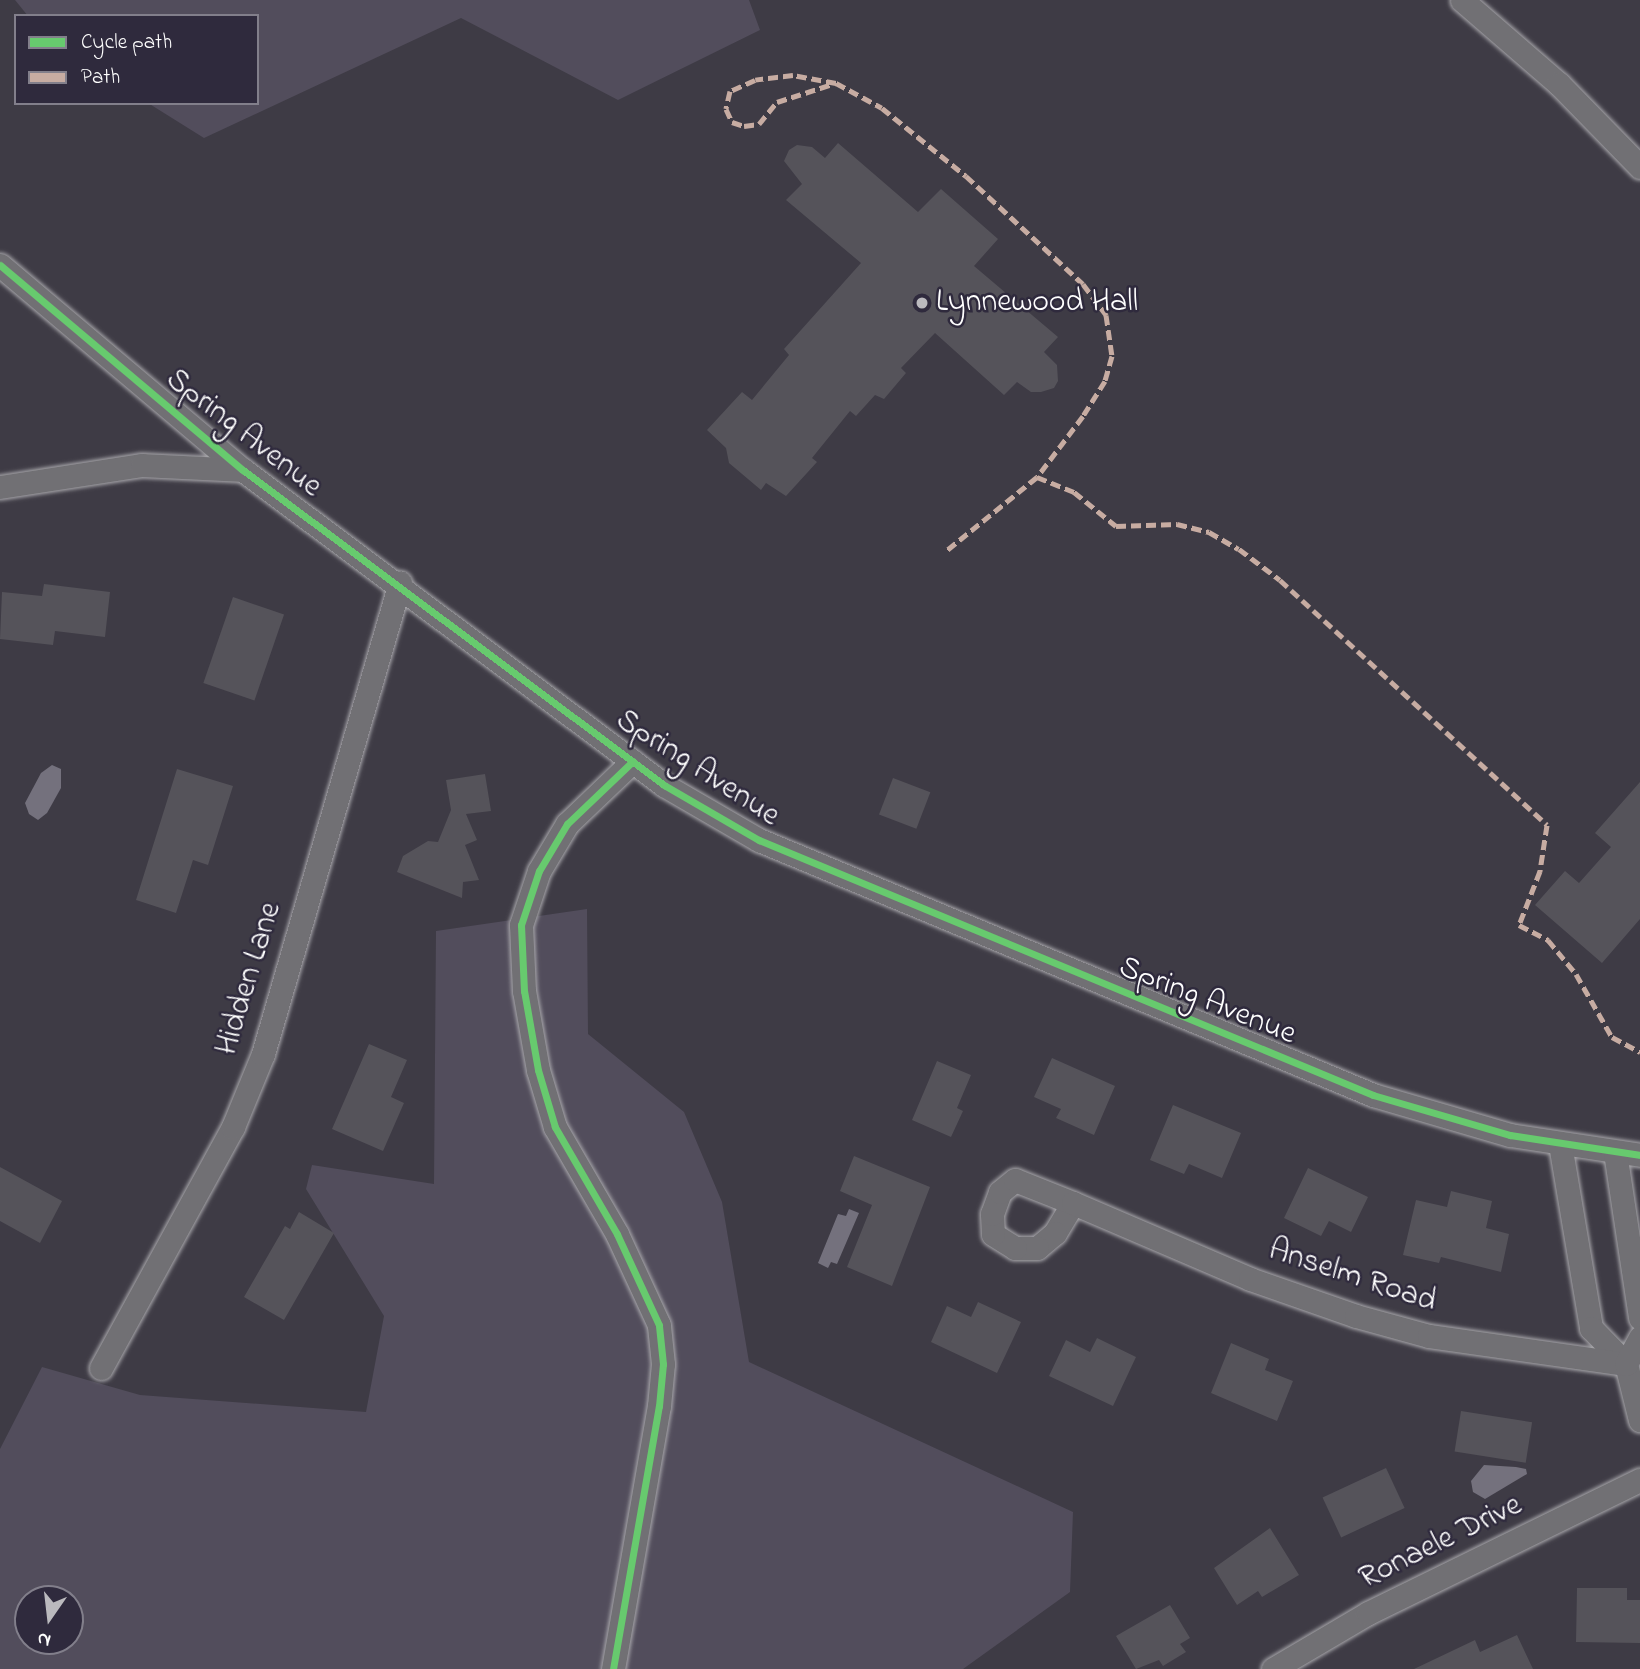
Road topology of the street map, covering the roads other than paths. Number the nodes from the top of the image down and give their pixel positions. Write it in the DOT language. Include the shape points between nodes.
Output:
graph roads {
  1 [pos="1462,0"];
  2 [pos="1640,167"];
  3 [pos="0,265"];
  4 [pos="243,470"];
  5 [pos="0,487"];
  6 [pos="400,583"];
  7 [pos="633,761"];
  8 [pos="1560,1144"];
  9 [pos="1615,1152"];
  10 [pos="1640,1155"];
  11 [pos="1073,1203"];
  12 [pos="1640,1318"];
  13 [pos="1640,1338"];
  14 [pos="1626,1364"];
  15 [pos="102,1368"];
  16 [pos="1640,1420"];
  17 [pos="1640,1480"];
  18 [pos="613,1669"];
  19 [pos="1273,1669"];
  1 -- 2 [label="street" via="1559,84"];
  3 -- 4 [label="street, Spring Avenue"];
  4 -- 5 [label="street" via="142,465"];
  4 -- 6 [label="street, Spring Avenue"];
  6 -- 7 [label="street, Spring Avenue"];
  6 -- 15 [label="street, Hidden Lane" via="263,1054 233,1127"];
  7 -- 8 [label="street, Spring Avenue" via="664,785 797,859 1309,1071 1445,1119"];
  7 -- 18 [label="street" via="567,824 539,871 522,925 524,990 555,1127 617,1234 659,1325 663,1364 659,1406"];
  8 -- 9 [label="street, Spring Avenue"];
  8 -- 14 [label="street" via="1591,1328"];
  9 -- 10 [label="street, Spring Avenue"];
  9 -- 12 [label="street"];
  11 -- 14 [label="street, Anselm Road" via="1250,1279 1395,1328 1480,1345"];
  13 -- 14 [label="street"];
  14 -- 16 [label="street"];
  17 -- 19 [label="street, Ronaele Drive" via="1368,1613"];
}
